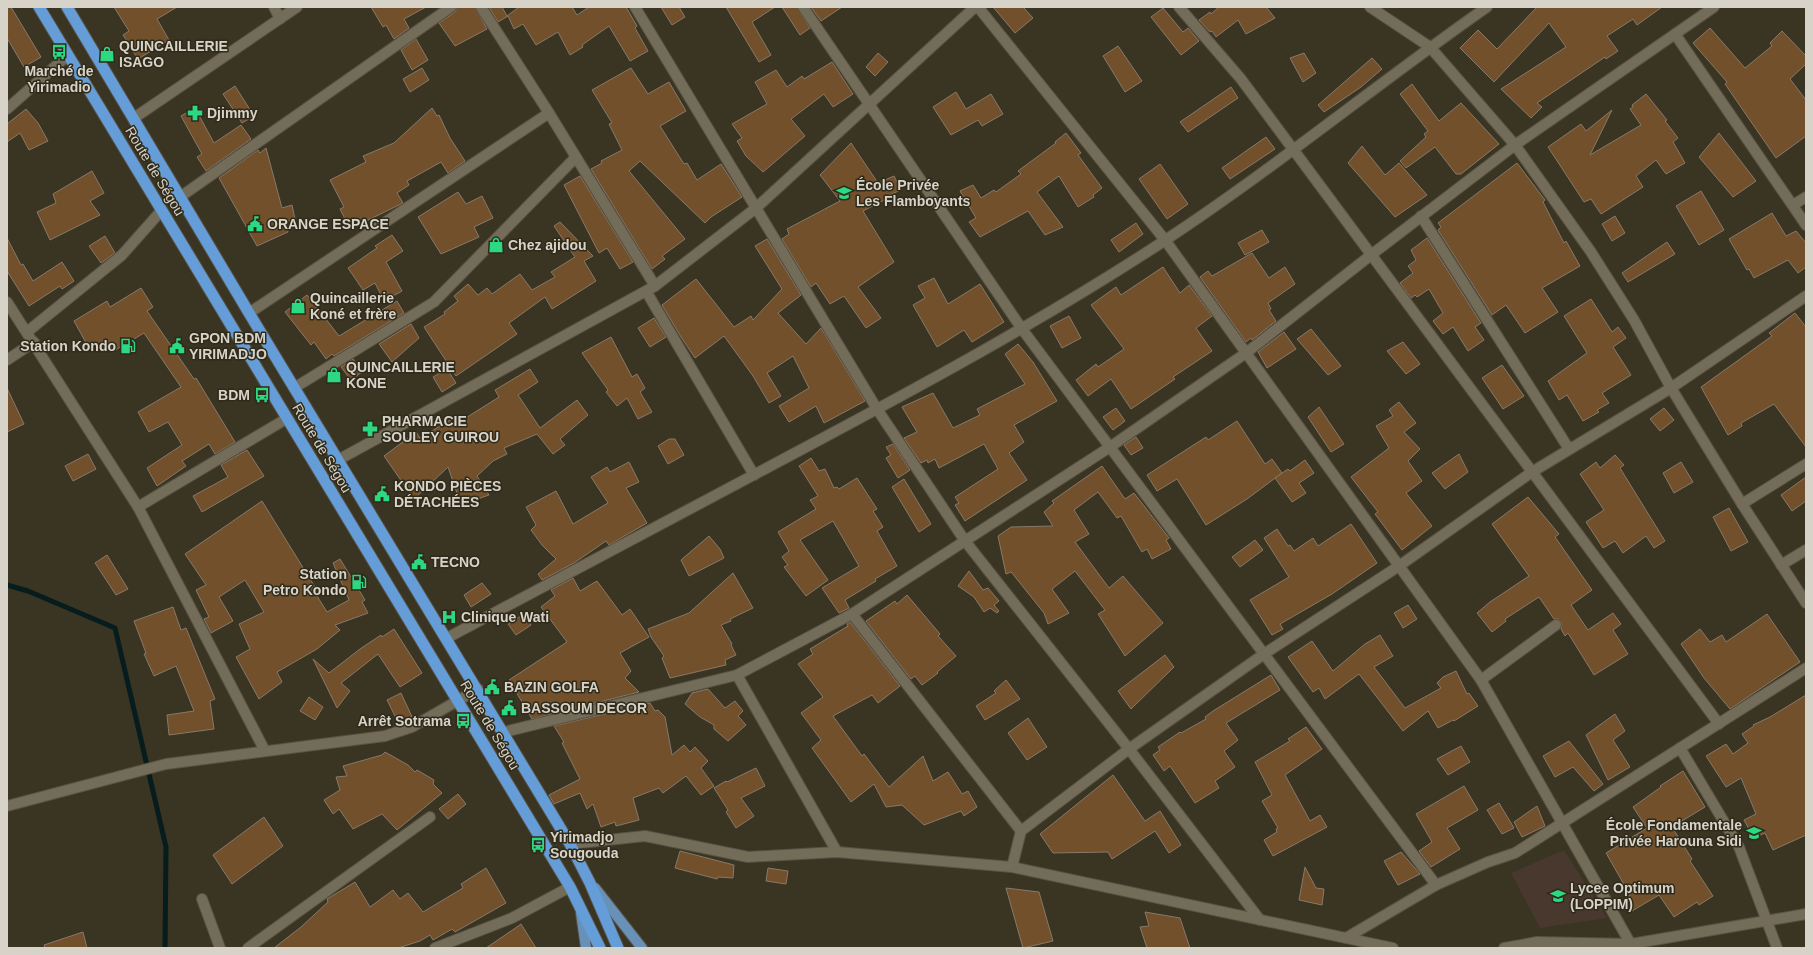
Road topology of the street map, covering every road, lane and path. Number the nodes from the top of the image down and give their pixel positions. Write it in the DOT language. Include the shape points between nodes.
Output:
graph roads {
  1 [pos="39,7"];
  2 [pos="67,7"];
  3 [pos="274,7"];
  4 [pos="297,7"];
  5 [pos="451,7"];
  6 [pos="481,7"];
  7 [pos="636,7"];
  8 [pos="803,7"];
  9 [pos="975,7"];
  10 [pos="978,7"];
  11 [pos="1179,7"];
  12 [pos="1370,7"];
  13 [pos="1487,7"];
  14 [pos="1714,7"];
  15 [pos="280,19"];
  16 [pos="1675,34"];
  17 [pos="1430,47"];
  18 [pos="68,55"];
  19 [pos="870,104"];
  20 [pos="7,109"];
  21 [pos="549,113"];
  22 [pos="134,118"];
  23 [pos="1515,146"];
  24 [pos="1294,150"];
  25 [pos="576,157"];
  26 [pos="180,197"];
  27 [pos="1806,197"];
  28 [pos="1793,205"];
  29 [pos="756,208"];
  30 [pos="161,211"];
  31 [pos="1421,216"];
  32 [pos="1806,225"];
  33 [pos="1165,240"];
  34 [pos="1371,254"];
  35 [pos="655,286"];
  36 [pos="646,291"];
  37 [pos="1806,296"];
  38 [pos="7,302"];
  39 [pos="249,312"];
  40 [pos="1022,329"];
  41 [pos="27,332"];
  42 [pos="34,342"];
  43 [pos="1246,353"];
  44 [pos="7,360"];
  45 [pos="294,388"];
  46 [pos="1671,388"];
  47 [pos="877,409"];
  48 [pos="286,419"];
  49 [pos="1110,447"];
  50 [pos="1569,449"];
  51 [pos="338,460"];
  52 [pos="1806,464"];
  53 [pos="1532,472"];
  54 [pos="754,475"];
  55 [pos="1742,504"];
  56 [pos="138,507"];
  57 [pos="965,541"];
  58 [pos="1806,550"];
  59 [pos="1781,565"];
  60 [pos="1399,566"];
  61 [pos="1806,603"];
  62 [pos="852,614"];
  63 [pos="1556,625"];
  64 [pos="447,638"];
  65 [pos="1264,654"];
  66 [pos="1806,668"];
  67 [pos="738,675"];
  68 [pos="1481,680"];
  69 [pos="478,689"];
  70 [pos="458,700"];
  71 [pos="1719,724"];
  72 [pos="504,732"];
  73 [pos="1680,748"];
  74 [pos="1129,749"];
  75 [pos="265,751"];
  76 [pos="7,806"];
  77 [pos="430,817"];
  78 [pos="1562,823"];
  79 [pos="1020,831"];
  80 [pos="570,844"];
  81 [pos="838,852"];
  82 [pos="1012,867"];
  83 [pos="590,883"];
  84 [pos="1436,885"];
  85 [pos="570,886"];
  86 [pos="202,899"];
  87 [pos="579,905"];
  88 [pos="1806,914"];
  89 [pos="1260,920"];
  90 [pos="1766,920"];
  91 [pos="1346,938"];
  92 [pos="1539,945"];
  93 [pos="1632,946"];
  94 [pos="220,948"];
  95 [pos="248,948"];
  96 [pos="435,948"];
  97 [pos="586,948"];
  98 [pos="600,948"];
  99 [pos="618,948"];
  100 [pos="642,948"];
  101 [pos="1393,948"];
  102 [pos="1504,948"];
  103 [pos="1777,948"];
  1 -- 18 [label="highway, Route de Ségou"];
  2 -- 22 [label="highway, Route de Ségou"];
  3 -- 15 [label="street"];
  4 -- 15 [label="street"];
  5 -- 26 [label="street"];
  6 -- 21 [label="street"];
  7 -- 29 [label="street"];
  8 -- 19 [label="street"];
  9 -- 19 [label="street"];
  10 -- 33 [label="street"];
  11 -- 24 [label="street" via="1241,79"];
  12 -- 17 [label="street"];
  13 -- 17 [label="street"];
  14 -- 16 [label="street"];
  15 -- 22 [label="street"];
  16 -- 23 [label="street"];
  16 -- 28 [label="street"];
  17 -- 23 [label="street"];
  17 -- 24 [label="street"];
  18 -- 20 [label="street"];
  18 -- 30 [label="highway, Route de Ségou"];
  19 -- 29 [label="street"];
  19 -- 40 [label="street"];
  21 -- 25 [label="street"];
  21 -- 39 [label="street"];
  22 -- 26 [label="highway, Route de Ségou"];
  23 -- 31 [label="street"];
  23 -- 46 [label="street" via="1595,259 1634,320"];
  24 -- 33 [label="street"];
  24 -- 34 [label="street"];
  25 -- 35 [label="street"];
  25 -- 45 [label="street" via="434,302"];
  26 -- 39 [label="highway, Route de Ségou"];
  27 -- 28 [label="street"];
  28 -- 32 [label="street"];
  29 -- 35 [label="street"];
  29 -- 47 [label="street"];
  30 -- 41 [label="street" via="122,255"];
  30 -- 48 [label="highway, Route de Ségou"];
  31 -- 34 [label="street"];
  31 -- 50 [label="street"];
  33 -- 40 [label="street"];
  33 -- 43 [label="street"];
  34 -- 43 [label="street"];
  34 -- 53 [label="street"];
  35 -- 36 [label="street"];
  36 -- 51 [label="street"];
  36 -- 54 [label="street"];
  37 -- 46 [label="street"];
  38 -- 41 [label="street"];
  39 -- 45 [label="highway, Route de Ségou"];
  40 -- 47 [label="street"];
  40 -- 49 [label="street"];
  41 -- 42 [label="street"];
  42 -- 44 [label="street"];
  42 -- 56 [label="street"];
  43 -- 49 [label="street"];
  43 -- 60 [label="street"];
  45 -- 51 [label="highway, Route de Ségou"];
  46 -- 50 [label="street"];
  46 -- 55 [label="street"];
  47 -- 54 [label="street"];
  47 -- 57 [label="street"];
  48 -- 56 [label="street"];
  48 -- 70 [label="highway, Route de Ségou"];
  49 -- 57 [label="street"];
  49 -- 65 [label="street"];
  50 -- 53 [label="street"];
  51 -- 64 [label="highway, Route de Ségou"];
  52 -- 55 [label="street"];
  53 -- 60 [label="street"];
  53 -- 71 [label="street"];
  54 -- 64 [label="street"];
  55 -- 59 [label="street"];
  56 -- 75 [label="street"];
  57 -- 62 [label="street"];
  57 -- 74 [label="street"];
  58 -- 59 [label="street"];
  59 -- 61 [label="street"];
  60 -- 65 [label="street"];
  60 -- 68 [label="street"];
  62 -- 67 [label="street"];
  62 -- 79 [label="street"];
  63 -- 68 [label="street"];
  64 -- 69 [label="highway, Route de Ségou"];
  65 -- 74 [label="street"];
  65 -- 84 [label="street"];
  66 -- 71 [label="street"];
  67 -- 72 [label="street"];
  67 -- 81 [label="street"];
  68 -- 78 [label="street"];
  69 -- 70 [label="street"];
  69 -- 72 [label="highway, Route de Ségou"];
  70 -- 75 [label="street" via="412,727 385,736"];
  70 -- 85 [label="highway, Route de Ségou"];
  71 -- 73 [label="street"];
  72 -- 80 [label="highway, Route de Ségou"];
  73 -- 78 [label="street"];
  73 -- 90 [label="street" via="1739,847"];
  74 -- 79 [label="street"];
  74 -- 89 [label="street"];
  75 -- 76 [label="street" via="166,764"];
  77 -- 95 [label="street"];
  78 -- 84 [label="street" via="1514,853"];
  78 -- 93 [label="street"];
  79 -- 82 [label="street"];
  80 -- 81 [label="street" via="645,836 748,857"];
  80 -- 83 [label="highway, Route de Ségou"];
  81 -- 82 [label="street"];
  82 -- 89 [label="street"];
  83 -- 99 [label="highway, Route de Ségou"];
  83 -- 100 [label="main road, Route de Ségou"];
  84 -- 91 [label="street"];
  85 -- 87 [label="highway, Route de Ségou"];
  85 -- 96 [label="street" via="512,918"];
  86 -- 94 [label="street"];
  87 -- 97 [label="main road, Route de Ségou"];
  87 -- 98 [label="highway, Route de Ségou"];
  88 -- 90 [label="street"];
  89 -- 91 [label="street"];
  90 -- 93 [label="street"];
  90 -- 103 [label="street"];
  91 -- 101 [label="street"];
  92 -- 93 [label="street"];
  92 -- 102 [label="street"];
}
